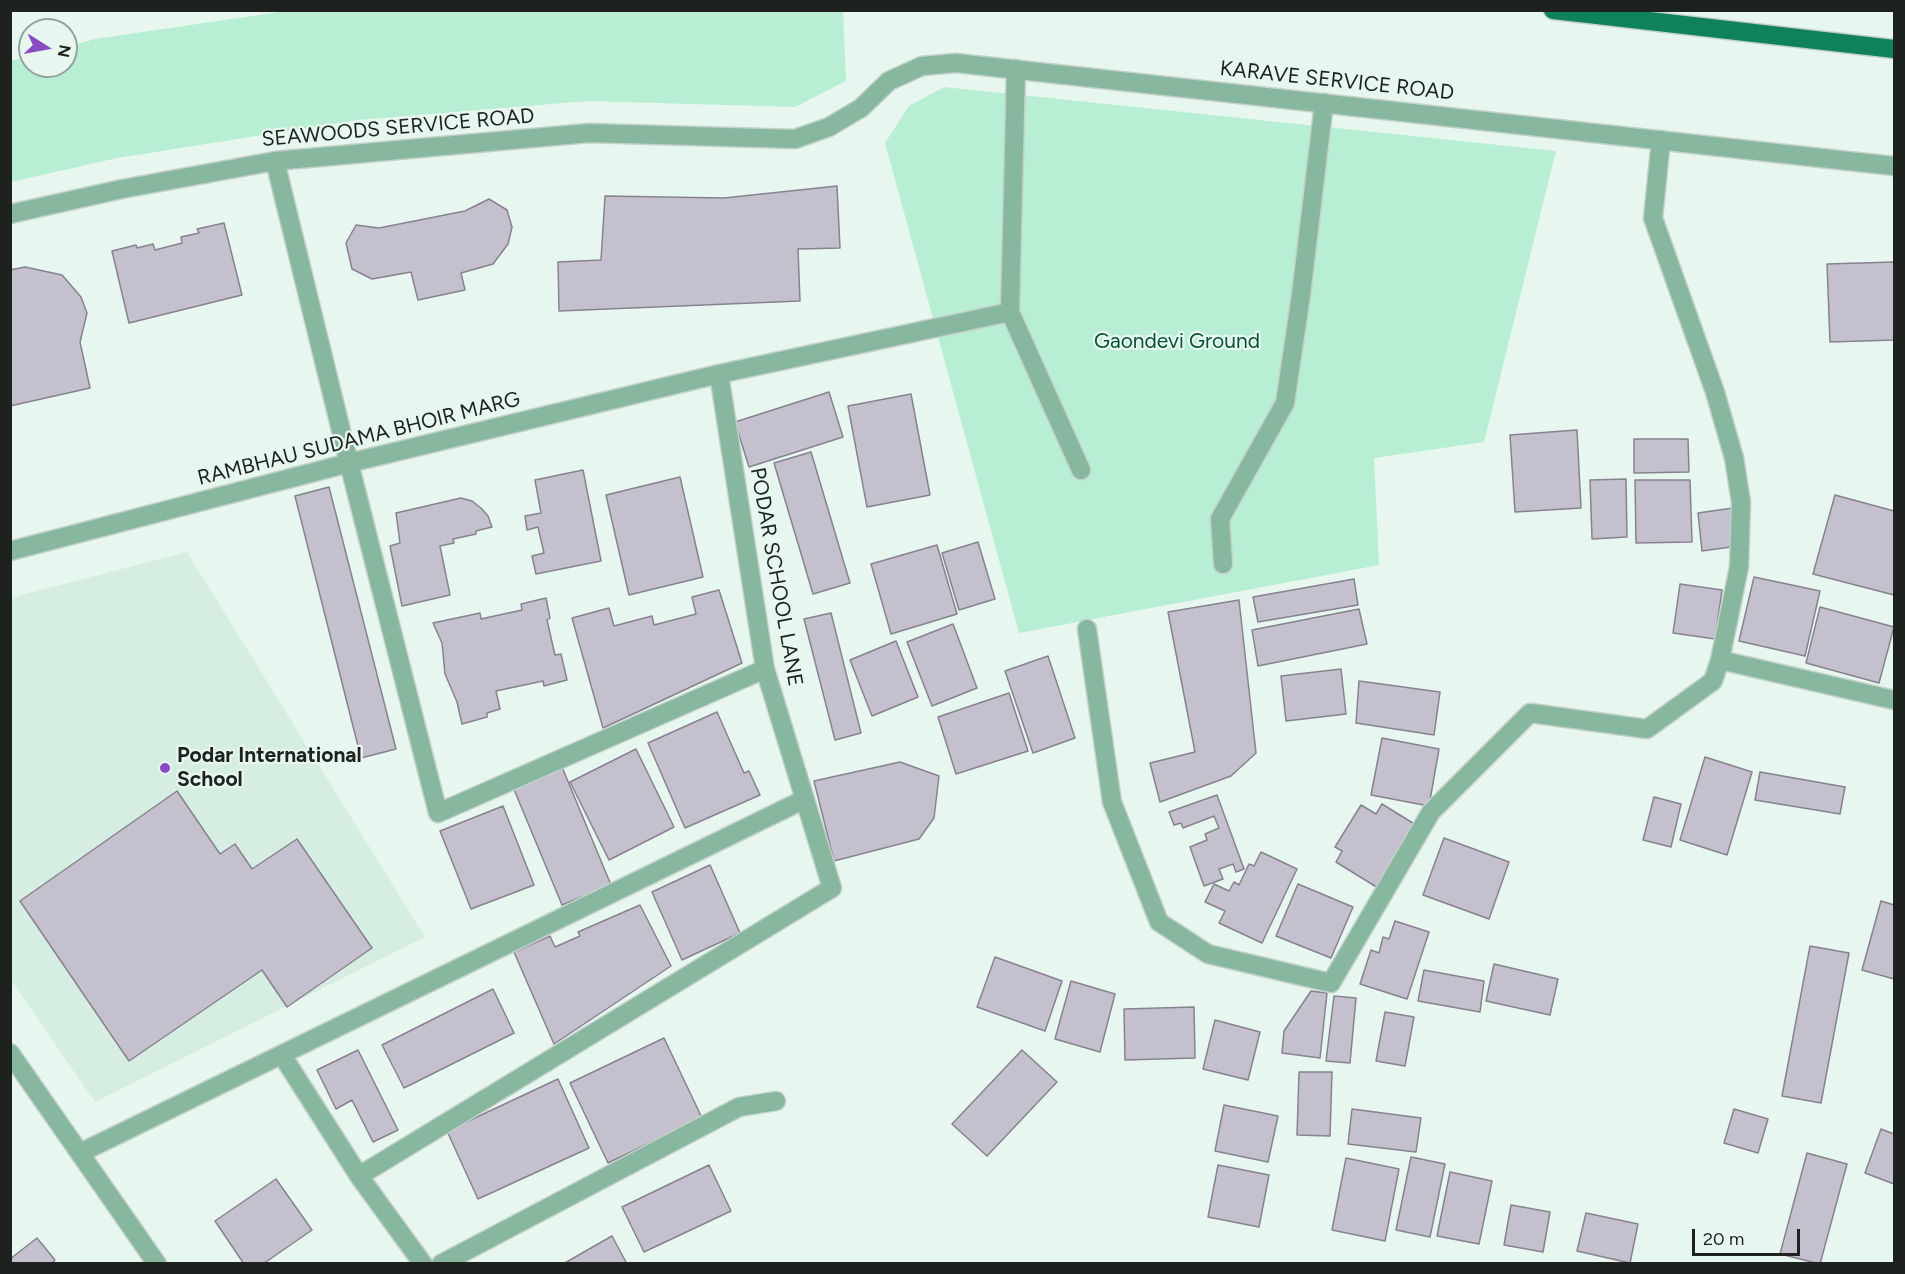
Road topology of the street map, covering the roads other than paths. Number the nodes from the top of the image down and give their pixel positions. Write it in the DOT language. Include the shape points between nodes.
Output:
graph roads {
  1 [pos="1553,10"];
  2 [pos="1894,49"];
  3 [pos="1016,69"];
  4 [pos="1324,103"];
  5 [pos="795,139"];
  6 [pos="1661,140"];
  7 [pos="274,161"];
  8 [pos="1894,166"];
  9 [pos="10,214"];
  10 [pos="1010,312"];
  11 [pos="719,374"];
  12 [pos="349,463"];
  13 [pos="1081,470"];
  14 [pos="10,551"];
  15 [pos="1223,564"];
  16 [pos="1087,629"];
  17 [pos="1720,660"];
  18 [pos="765,669"];
  19 [pos="1894,700"];
  20 [pos="805,799"];
  21 [pos="10,1053"];
  22 [pos="282,1055"];
  23 [pos="776,1101"];
  24 [pos="80,1153"];
  25 [pos="359,1176"];
  26 [pos="157,1263"];
  27 [pos="423,1263"];
  28 [pos="441,1263"];
  1 -- 2 [label="main road"];
  3 -- 4 [label="street, KARAVE SERVICE ROAD"];
  3 -- 5 [label="street, KARAVE SERVICE ROAD" via="956,63 922,66 890,81 861,108 829,127"];
  3 -- 10 [label="street"];
  4 -- 6 [label="street, KARAVE SERVICE ROAD"];
  4 -- 15 [label="street" via="1285,403 1220,519"];
  5 -- 7 [label="street, SEAWOODS SERVICE ROAD" via="590,133"];
  6 -- 8 [label="street, KARAVE SERVICE ROAD"];
  6 -- 17 [label="street" via="1653,218 1715,392 1734,458 1741,502 1739,567"];
  7 -- 9 [label="street, SEAWOODS SERVICE ROAD"];
  7 -- 12 [label="street"];
  10 -- 11 [label="street, RAMBHAU SUDAMA BHOIR MARG"];
  10 -- 13 [label="street"];
  11 -- 12 [label="street, RAMBHAU SUDAMA BHOIR MARG"];
  11 -- 18 [label="street, PODAR SCHOOL LANE"];
  12 -- 14 [label="street, RAMBHAU SUDAMA BHOIR MARG"];
  12 -- 18 [label="street" via="438,813"];
  16 -- 17 [label="street" via="1112,802 1159,922 1208,954 1331,983 1431,812 1530,713 1647,729 1713,681"];
  17 -- 19 [label="street"];
  18 -- 20 [label="street, PODAR SCHOOL LANE"];
  20 -- 22 [label="street"];
  20 -- 25 [label="street, PODAR SCHOOL LANE" via="832,888"];
  21 -- 24 [label="street"];
  22 -- 24 [label="street"];
  22 -- 25 [label="street"];
  23 -- 28 [label="street" via="740,1107"];
  24 -- 26 [label="street"];
  25 -- 27 [label="street"];
}
